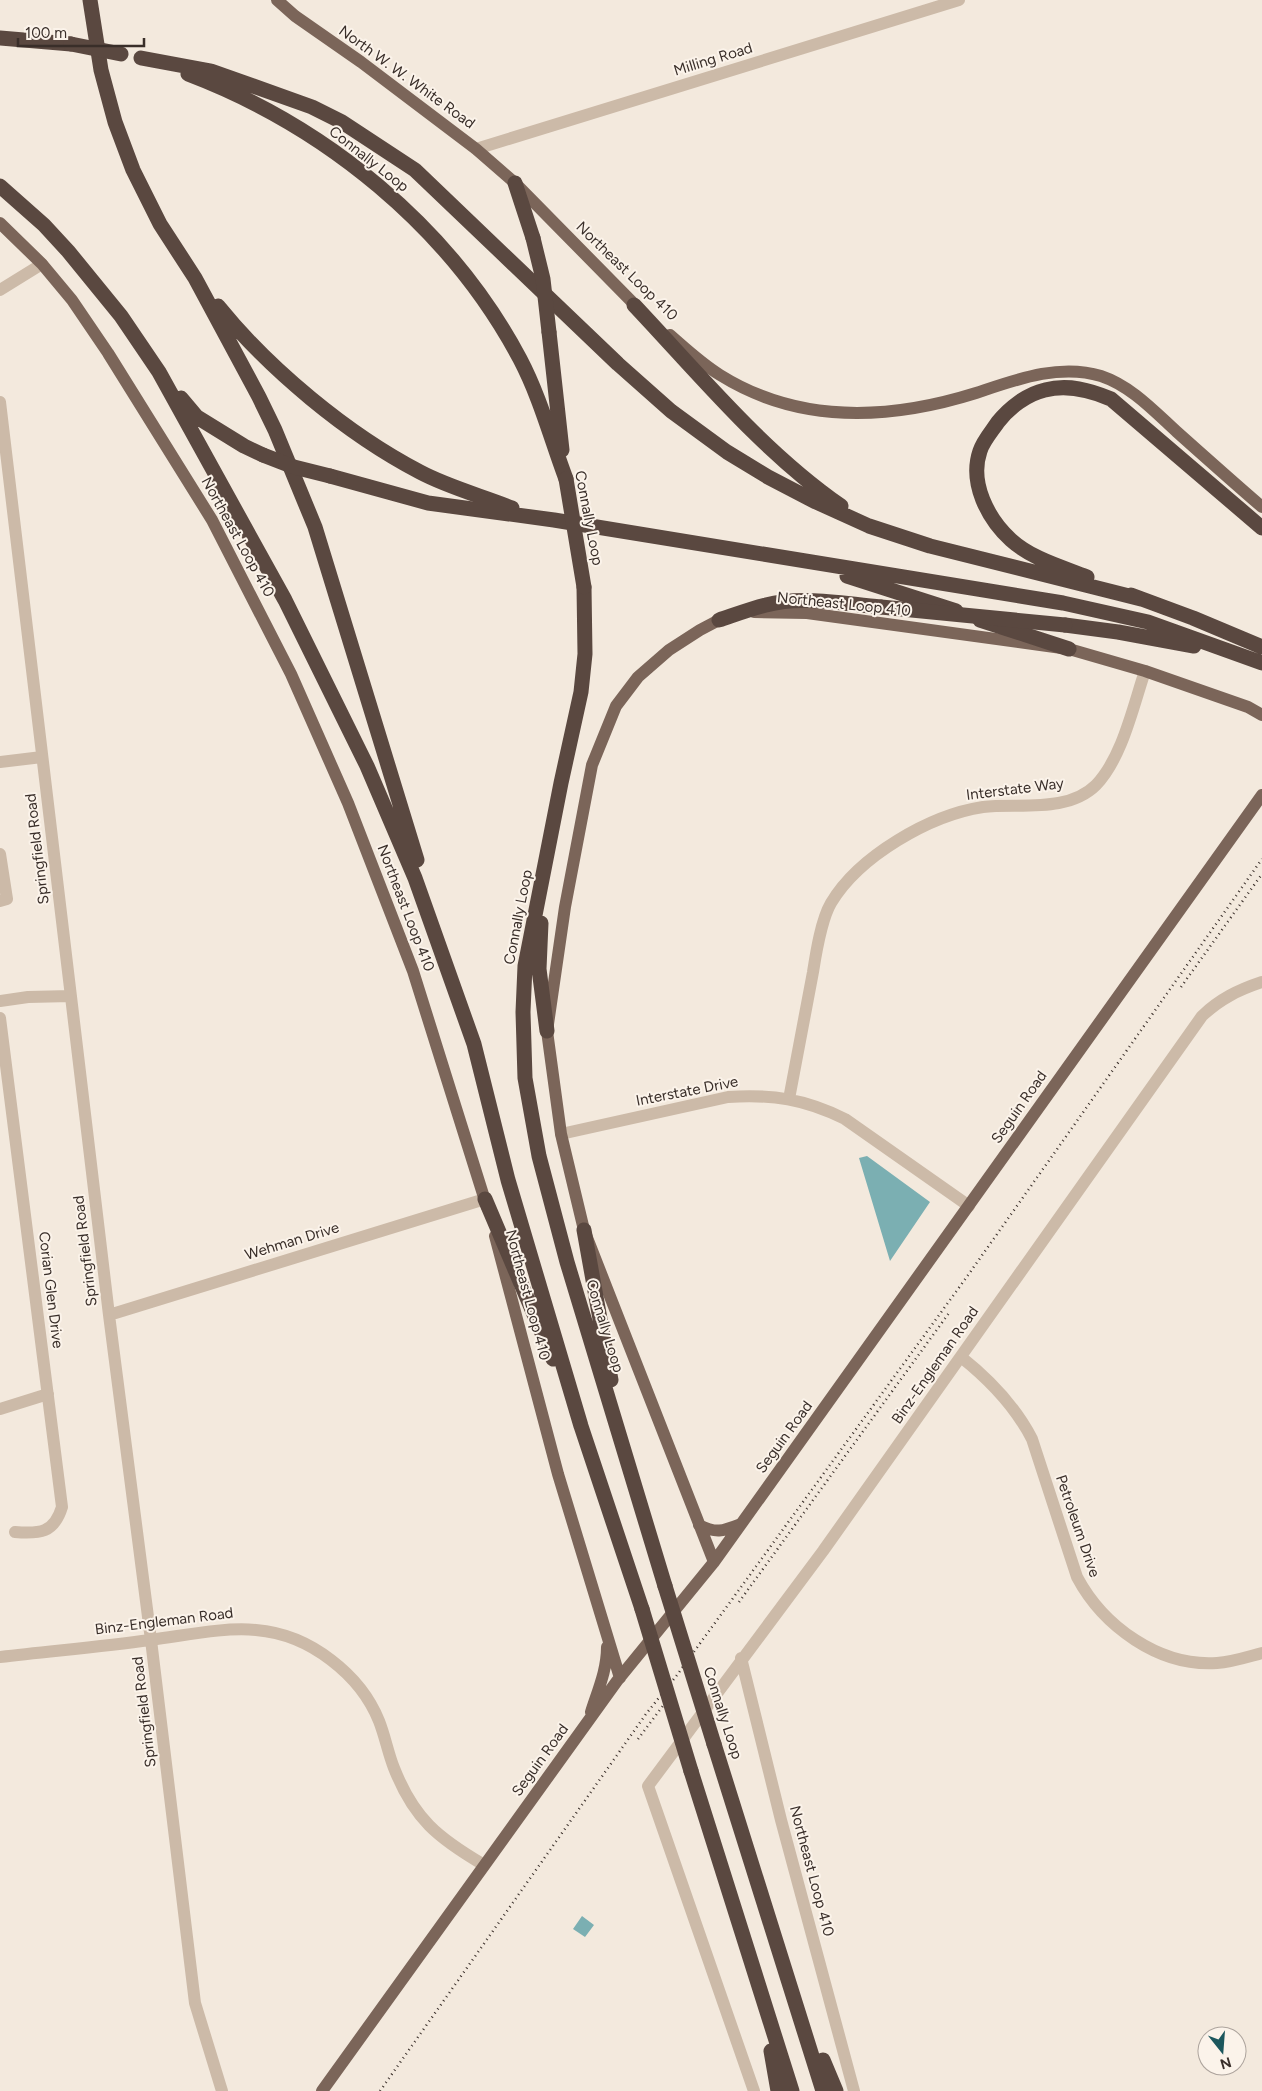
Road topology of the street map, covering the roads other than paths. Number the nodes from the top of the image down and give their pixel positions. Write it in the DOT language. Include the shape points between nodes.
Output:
graph roads {
  1 [pos="90,0"];
  2 [pos="277,0"];
  3 [pos="960,0"];
  4 [pos="0,38"];
  5 [pos="141,58"];
  6 [pos="476,149"];
  7 [pos="515,183"];
  8 [pos="0,186"];
  9 [pos="0,223"];
  10 [pos="42,264"];
  11 [pos="194,278"];
  12 [pos="0,290"];
  13 [pos="634,304"];
  14 [pos="159,372"];
  15 [pos="0,402"];
  16 [pos="566,479"];
  17 [pos="1262,507"];
  18 [pos="554,520"];
  19 [pos="869,526"];
  20 [pos="1262,528"];
  21 [pos="793,559"];
  22 [pos="1141,599"];
  23 [pos="719,620"];
  24 [pos="1262,647"];
  25 [pos="1069,649"];
  26 [pos="1242,655"];
  27 [pos="1262,663"];
  28 [pos="1145,672"];
  29 [pos="1261,715"];
  30 [pos="42,757"];
  31 [pos="0,762"];
  32 [pos="1262,794"];
  33 [pos="0,854"];
  34 [pos="543,876"];
  35 [pos="3,900"];
  36 [pos="1262,982"];
  37 [pos="71,996"];
  38 [pos="0,1001"];
  39 [pos="0,1018"];
  40 [pos="547,1031"];
  41 [pos="474,1044"];
  42 [pos="789,1099"];
  43 [pos="561,1134"];
  44 [pos="485,1199"];
  45 [pos="969,1206"];
  46 [pos="584,1230"];
  47 [pos="109,1315"];
  48 [pos="961,1357"];
  49 [pos="48,1394"];
  50 [pos="0,1409"];
  51 [pos="581,1426"];
  52 [pos="624,1453"];
  53 [pos="741,1524"];
  54 [pos="699,1525"];
  55 [pos="15,1532"];
  56 [pos="714,1562"];
  57 [pos="607,1637"];
  58 [pos="152,1640"];
  59 [pos="1262,1653"];
  60 [pos="0,1657"];
  61 [pos="741,1658"];
  62 [pos="620,1678"];
  63 [pos="587,1722"];
  64 [pos="484,1866"];
  65 [pos="759,1983"];
  66 [pos="797,2001"];
  67 [pos="222,2091"];
  68 [pos="322,2091"];
  69 [pos="754,2091"];
  70 [pos="778,2091"];
  71 [pos="792,2091"];
  72 [pos="824,2091"];
  73 [pos="836,2091"];
  74 [pos="854,2091"];
  1 -- 11 [label="highway" via="101,70 115,122 133,170 160,224"];
  2 -- 6 [label="main road, North W. W. White Road"];
  3 -- 6 [label="street, Milling Road"];
  4 -- 5 [label="highway, Connally Loop, bridge" via="71,44"];
  5 -- 16 [label="highway, Connally Loop" via="210,82 268,110 337,154 390,196 437,241 475,288 520,360"];
  5 -- 19 [label="highway" via="211,71 282,96 342,122 380,145 415,170 671,411 768,477"];
  6 -- 7 [label="main road, North W. W. White Road"];
  7 -- 13 [label="main road, Northeast Loop 410"];
  7 -- 16 [label="highway, bridge" via="543,279"];
  8 -- 14 [label="highway" via="68,250 122,316"];
  9 -- 10 [label="main road, Northeast Loop 410"];
  10 -- 12 [label="street"];
  10 -- 44 [label="main road, Northeast Loop 410" via="72,300 161,436 212,520 291,674 348,803 413,972"];
  11 -- 18 [label="highway" via="240,334 351,430 420,472 516,510"];
  11 -- 41 [label="highway" via="276,430 315,527"];
  13 -- 17 [label="main road, Northeast Loop 410" via="720,375 787,405 818,410 886,413 927,406 1036,375 1074,372 1101,376 1120,384 1142,401"];
  13 -- 19 [label="highway" via="772,451"];
  14 -- 18 [label="highway, bridge" via="198,417 244,446 294,467 428,503"];
  14 -- 41 [label="highway" via="285,600 367,766 415,878"];
  15 -- 30 [label="street, Springfield Road"];
  16 -- 34 [label="highway, Connally Loop, bridge" via="584,587 585,646 581,692"];
  18 -- 21 [label="highway"];
  19 -- 22 [label="highway" via="930,546"];
  20 -- 22 [label="highway" via="1111,399 1093,391 1062,388 1043,390 1018,402 997,424 980,451 977,470 988,512 1012,541 1029,553"];
  21 -- 25 [label="highway"];
  21 -- 26 [label="highway" via="1063,602 1148,622"];
  22 -- 24 [label="highway"];
  23 -- 25 [label="main road, Northeast Loop 410" via="756,612 807,613"];
  23 -- 26 [label="highway, bridge" via="767,604 818,602 1065,625"];
  23 -- 40 [label="main road, Northeast Loop 410" via="669,650 638,677 616,706 592,765 565,907"];
  25 -- 28 [label="main road, Northeast Loop 410"];
  26 -- 27 [label="highway"];
  28 -- 29 [label="main road, Northeast Loop 410" via="1248,707"];
  28 -- 42 [label="street, Interstate Way" via="1119,746 1103,775 1085,794 1067,801 963,811 932,822 894,843 855,874 840,891 830,904 819,938"];
  30 -- 31 [label="street"];
  30 -- 37 [label="street, Springfield Road"];
  32 -- 45 [label="main road, Seguin Road"];
  33 -- 35 [label="street"];
  34 -- 40 [label="highway" via="540,969"];
  34 -- 52 [label="highway, Connally Loop" via="525,966 525,1078 539,1156"];
  36 -- 48 [label="street, Binz-Engleman Road" via="1238,990 1202,1016"];
  37 -- 38 [label="street"];
  37 -- 47 [label="street, Springfield Road"];
  39 -- 49 [label="street, Corian Glen Drive"];
  40 -- 43 [label="main road, Northeast Loop 410"];
  41 -- 51 [label="highway" via="508,1180"];
  42 -- 43 [label="street, Interstate Drive" via="728,1097"];
  42 -- 45 [label="street, Interstate Drive" via="845,1119"];
  43 -- 46 [label="main road, Northeast Loop 410"];
  44 -- 47 [label="street, Wehman Drive"];
  44 -- 51 [label="highway"];
  44 -- 57 [label="main road, Northeast Loop 410" via="558,1474"];
  45 -- 53 [label="main road, Seguin Road"];
  46 -- 52 [label="highway"];
  46 -- 54 [label="main road, Northeast Loop 410"];
  47 -- 58 [label="street, Springfield Road"];
  48 -- 59 [label="street, Petroleum Drive" via="985,1376 1025,1425 1077,1577 1093,1602 1119,1628 1160,1653 1187,1661 1217,1663"];
  48 -- 61 [label="street, Binz-Engleman Road" via="817,1559"];
  49 -- 50 [label="street"];
  49 -- 55 [label="street, Corian Glen Drive" via="62,1507 51,1528 36,1533"];
  51 -- 65 [label="highway, bridge"];
  52 -- 66 [label="highway, Connally Loop, bridge"];
  53 -- 54 [label="main road" via="719,1532"];
  53 -- 56 [label="main road, Seguin Road"];
  54 -- 56 [label="main road, Northeast Loop 410"];
  56 -- 62 [label="main road, Seguin Road"];
  57 -- 62 [label="main road, Northeast Loop 410"];
  57 -- 63 [label="main road" via="607,1661"];
  58 -- 60 [label="street, Binz-Engleman Road"];
  58 -- 64 [label="street, Binz-Engleman Road" via="219,1629 258,1629 300,1640 319,1651 356,1682 371,1705 413,1808 449,1843"];
  58 -- 67 [label="street, Springfield Road" via="195,2003"];
  61 -- 69 [label="street, Binz-Engleman Road" via="648,1786"];
  61 -- 74 [label="street, Northeast Loop 410"];
  62 -- 63 [label="main road, Seguin Road"];
  63 -- 64 [label="main road, Seguin Road"];
  64 -- 68 [label="main road, Seguin Road"];
  65 -- 70 [label="highway"];
  65 -- 71 [label="highway"];
  66 -- 72 [label="highway, Connally Loop"];
  66 -- 73 [label="highway"];
}
